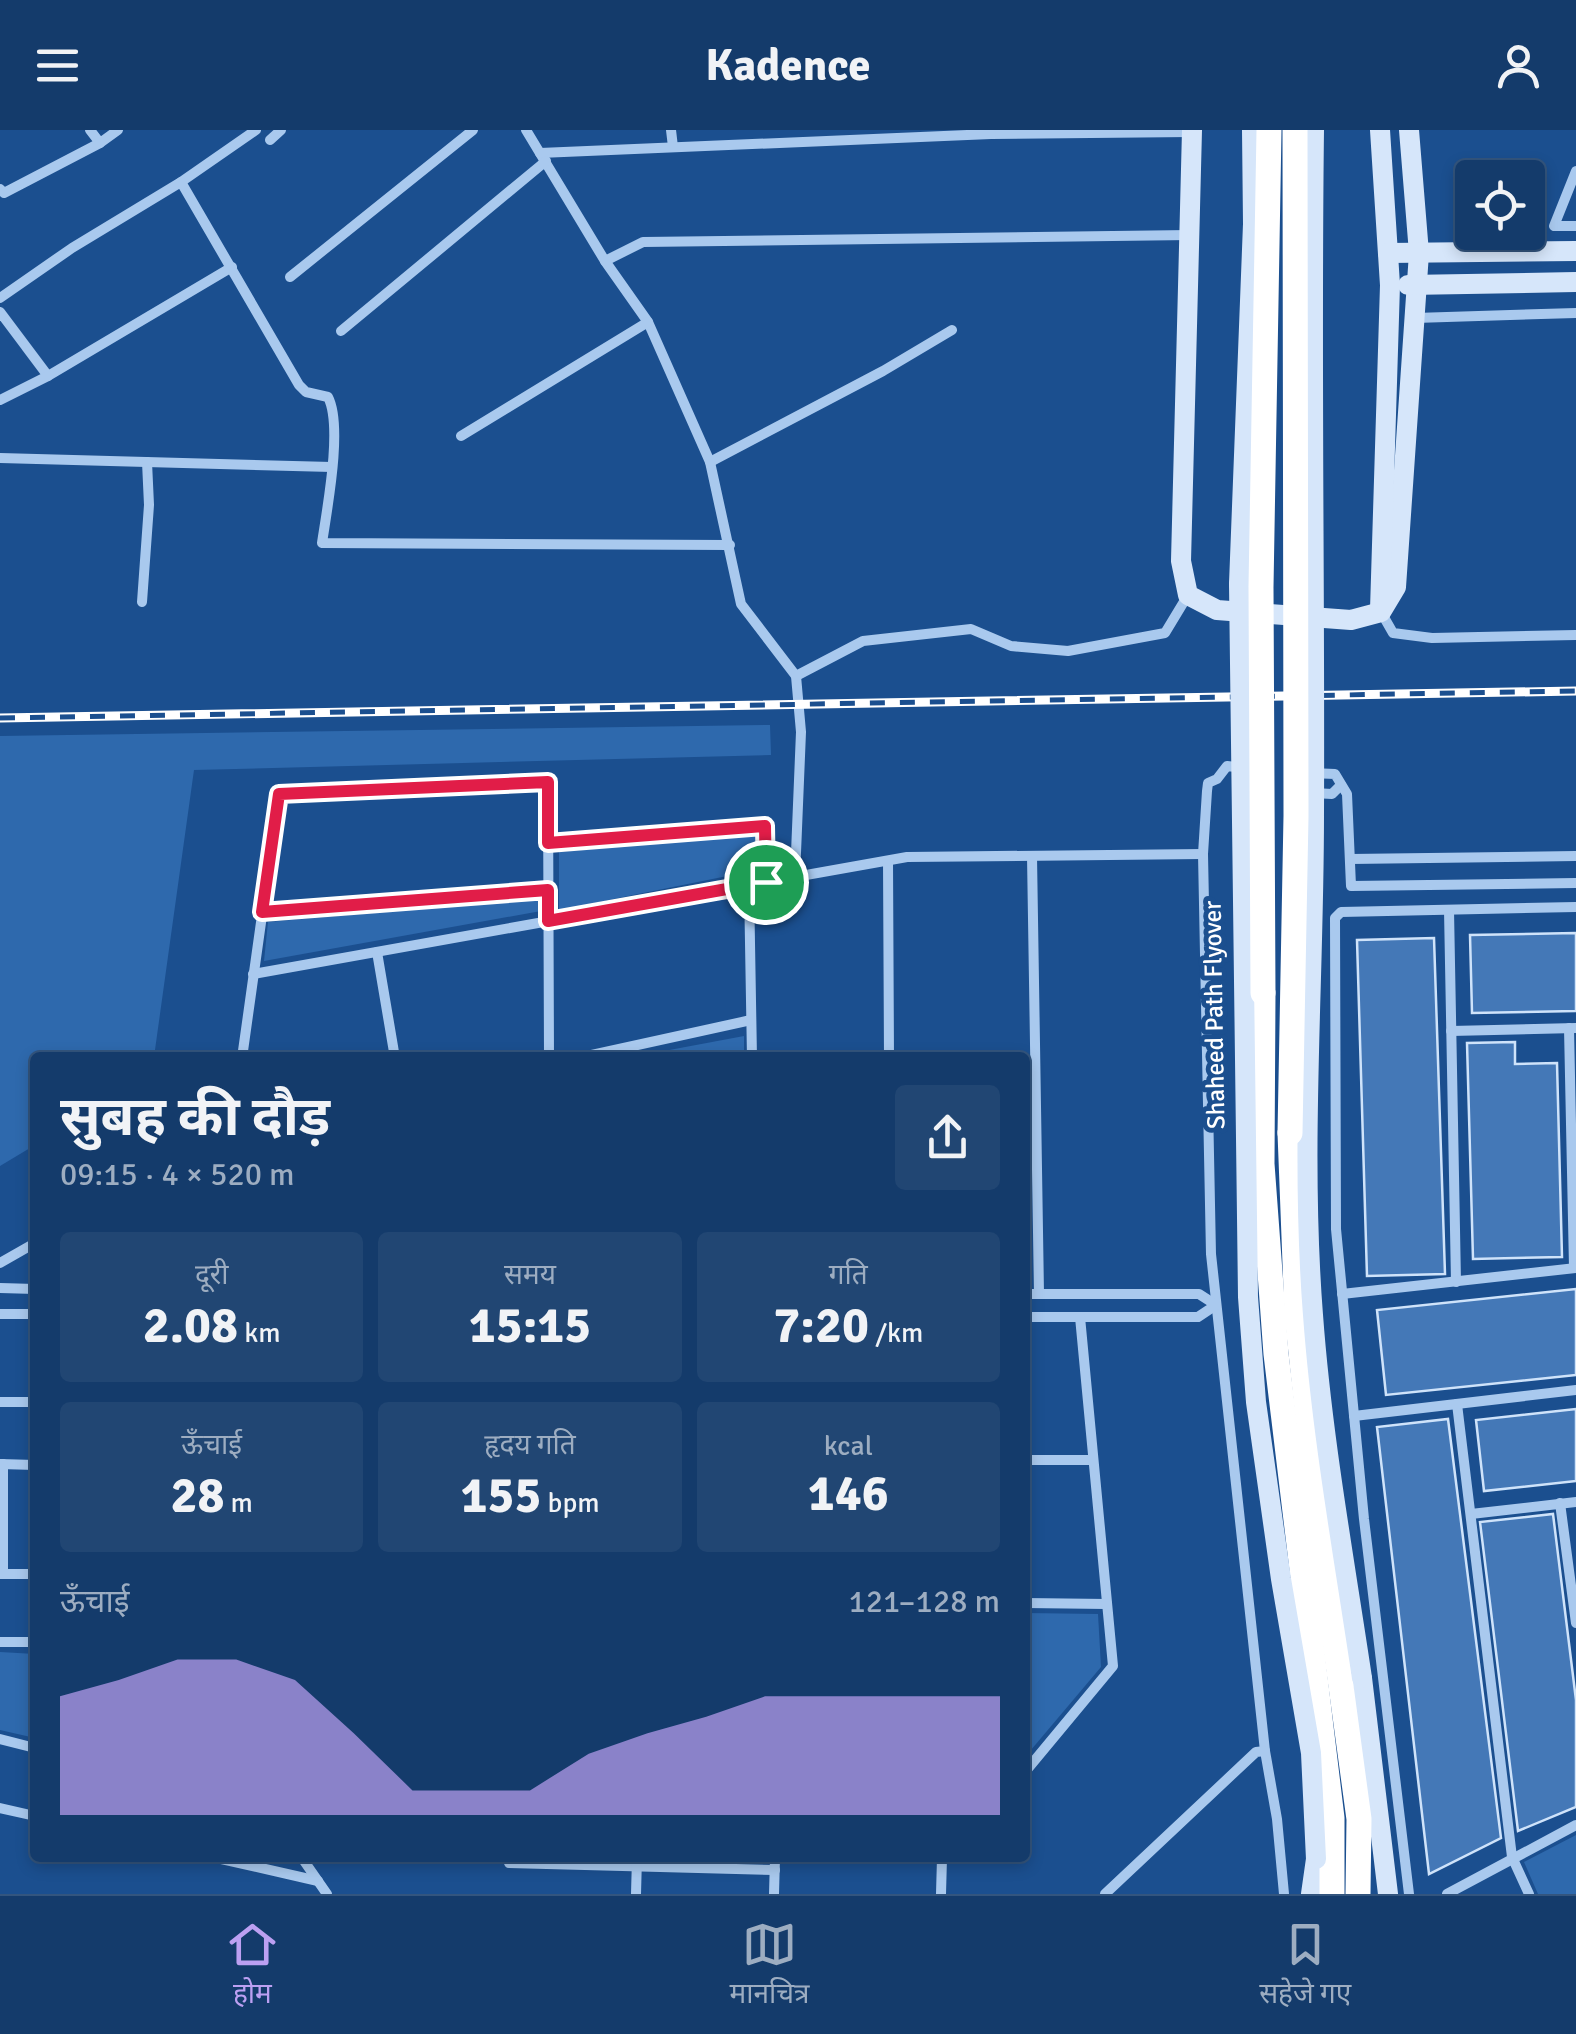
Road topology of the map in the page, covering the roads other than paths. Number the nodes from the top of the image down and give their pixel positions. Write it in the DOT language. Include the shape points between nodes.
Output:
graph roads {
  1 [pos="90,130"];
  2 [pos="118,130"];
  3 [pos="256,130"];
  4 [pos="281,130"];
  5 [pos="472,130"];
  6 [pos="526,130"];
  7 [pos="671,130"];
  8 [pos="1252,130"];
  9 [pos="1269,130"];
  10 [pos="1296,130"];
  11 [pos="1314,130"];
  12 [pos="1380,130"];
  13 [pos="1409,130"];
  14 [pos="1192,131"];
  15 [pos="991,132"];
  16 [pos="896,134"];
  17 [pos="769,136"];
  18 [pos="270,140"];
  19 [pos="100,143"];
  20 [pos="673,147"];
  21 [pos="543,157"];
  22 [pos="1576,172"];
  23 [pos="180,182"];
  24 [pos="0,189"];
  25 [pos="1295,196"];
  26 [pos="1576,226"];
  27 [pos="1191,234"];
  28 [pos="1312,239"];
  29 [pos="1576,251"];
  30 [pos="1419,252"];
  31 [pos="1388,253"];
  32 [pos="605,261"];
  33 [pos="232,267"];
  34 [pos="290,278"];
  35 [pos="1576,282"];
  36 [pos="1417,284"];
  37 [pos="1390,285"];
  38 [pos="0,298"];
  39 [pos="0,312"];
  40 [pos="1576,314"];
  41 [pos="1415,318"];
  42 [pos="648,322"];
  43 [pos="952,330"];
  44 [pos="341,331"];
  45 [pos="48,376"];
  46 [pos="0,400"];
  47 [pos="462,436"];
  48 [pos="0,458"];
  49 [pos="147,462"];
  50 [pos="710,462"];
  51 [pos="332,467"];
  52 [pos="730,545"];
  53 [pos="1188,594"];
  54 [pos="142,602"];
  55 [pos="1380,612"];
  56 [pos="1576,635"];
  57 [pos="796,676"];
  58 [pos="1218,778"];
  59 [pos="1341,785"];
  60 [pos="548,843"];
  61 [pos="1203,854"];
  62 [pos="1032,856"];
  63 [pos="1576,856"];
  64 [pos="1350,859"];
  65 [pos="888,860"];
  66 [pos="795,877"];
  67 [pos="766,882"];
  68 [pos="1576,882"];
  69 [pos="749,885"];
  70 [pos="548,890"];
  71 [pos="1576,908"];
  72 [pos="1449,910"];
  73 [pos="262,912"];
  74 [pos="548,921"];
  75 [pos="377,952"];
  76 [pos="253,974"];
  77 [pos="1262,993"];
  78 [pos="751,1020"];
  79 [pos="1572,1028"];
  80 [pos="1451,1031"];
  81 [pos="243,1052"];
  82 [pos="394,1052"];
  83 [pos="550,1052"];
  84 [pos="605,1052"];
  85 [pos="752,1052"];
  86 [pos="889,1052"];
  87 [pos="1030,1064"];
  88 [pos="1244,1065"];
  89 [pos="1290,1133"];
  90 [pos="1031,1140"];
  91 [pos="1574,1144"];
  92 [pos="1308,1156"];
  93 [pos="30,1246"];
  94 [pos="0,1263"];
  95 [pos="1575,1268"];
  96 [pos="1456,1282"];
  97 [pos="0,1288"];
  98 [pos="30,1289"];
  99 [pos="1030,1294"];
  100 [pos="1038,1294"];
  101 [pos="1342,1294"];
  102 [pos="1216,1305"];
  103 [pos="0,1314"];
  104 [pos="30,1314"];
  105 [pos="1030,1316"];
  106 [pos="1080,1317"];
  107 [pos="1576,1390"];
  108 [pos="0,1402"];
  109 [pos="30,1402"];
  110 [pos="1457,1404"];
  111 [pos="1354,1416"];
  112 [pos="1030,1460"];
  113 [pos="1094,1460"];
  114 [pos="2,1464"];
  115 [pos="30,1465"];
  116 [pos="1576,1502"];
  117 [pos="1560,1504"];
  118 [pos="1470,1514"];
  119 [pos="2,1574"];
  120 [pos="30,1574"];
  121 [pos="1030,1603"];
  122 [pos="1107,1604"];
  123 [pos="1576,1624"];
  124 [pos="0,1642"];
  125 [pos="30,1642"];
  126 [pos="0,1740"];
  127 [pos="30,1747"];
  128 [pos="1265,1751"];
  129 [pos="1030,1766"];
  130 [pos="0,1808"];
  131 [pos="30,1815"];
  132 [pos="1576,1824"];
  133 [pos="1512,1856"];
  134 [pos="235,1862"];
  135 [pos="305,1862"];
  136 [pos="528,1862"];
  137 [pos="637,1862"];
  138 [pos="775,1862"];
  139 [pos="942,1862"];
  140 [pos="509,1864"];
  141 [pos="775,1870"];
  142 [pos="318,1881"];
  143 [pos="327,1894"];
  144 [pos="636,1894"];
  145 [pos="774,1894"];
  146 [pos="940,1894"];
  147 [pos="1105,1894"];
  148 [pos="1284,1894"];
  149 [pos="1311,1894"];
  150 [pos="1332,1894"];
  151 [pos="1358,1894"];
  152 [pos="1388,1894"];
  153 [pos="1409,1894"];
  154 [pos="1446,1894"];
  155 [pos="1528,1894"];
  1 -- 19 [label="street"];
  2 -- 19 [label="street"];
  3 -- 23 [label="street"];
  4 -- 18 [label="street"];
  5 -- 34 [label="street"];
  6 -- 21 [label="street"];
  7 -- 20 [label="street"];
  8 -- 88 [label="street, Shaheed Path Flyover, bridge" via="1239,584"];
  9 -- 77 [label="highway, Shaheed Path Flyover, bridge"];
  10 -- 25 [label="highway, bridge"];
  11 -- 28 [label="street, bridge"];
  12 -- 31 [label="street"];
  13 -- 30 [label="street"];
  14 -- 15 [label="street"];
  14 -- 27 [label="street"];
  15 -- 16 [label="street"];
  16 -- 17 [label="street"];
  17 -- 20 [label="street"];
  19 -- 24 [label="street" via="4,193"];
  20 -- 21 [label="street"];
  21 -- 32 [label="street"];
  21 -- 44 [label="street"];
  22 -- 26 [label="street" via="1554,226"];
  23 -- 33 [label="street"];
  23 -- 38 [label="street"];
  25 -- 28 [label="highway, bridge"];
  25 -- 89 [label="highway, bridge"];
  27 -- 32 [label="street" via="643,242"];
  27 -- 53 [label="street" via="1181,561"];
  28 -- 92 [label="street, bridge"];
  29 -- 30 [label="street"];
  30 -- 31 [label="street"];
  30 -- 36 [label="street"];
  31 -- 37 [label="street"];
  32 -- 42 [label="street"];
  33 -- 45 [label="street"];
  33 -- 51 [label="street" via="299,385 328,397 334,407"];
  35 -- 36 [label="street"];
  36 -- 37 [label="street"];
  36 -- 41 [label="street"];
  37 -- 55 [label="street"];
  39 -- 45 [label="street"];
  40 -- 41 [label="street"];
  41 -- 55 [label="street" via="1396,587"];
  42 -- 47 [label="street"];
  42 -- 50 [label="street"];
  43 -- 50 [label="street"];
  45 -- 46 [label="street"];
  48 -- 49 [label="street"];
  49 -- 51 [label="street"];
  49 -- 54 [label="street"];
  50 -- 52 [label="street"];
  51 -- 52 [label="street" via="322,543"];
  52 -- 57 [label="street" via="741,604"];
  53 -- 55 [label="street" via="1217,610 1351,620"];
  53 -- 57 [label="street" via="1165,634 1068,652 1011,646 971,629 863,641"];
  55 -- 56 [label="street" via="1393,633 1412,636"];
  57 -- 66 [label="street" via="801,732"];
  58 -- 59 [label="street" via="1225,788 1332,794"];
  58 -- 59 [label="street" via="1227,766 1335,774"];
  58 -- 61 [label="street" via="1208,786"];
  59 -- 64 [label="street"];
  60 -- 67 [label="street" via="765,826"];
  60 -- 70 [label="street"];
  60 -- 73 [label="street" via="548,782 279,794"];
  61 -- 62 [label="street"];
  61 -- 102 [label="street"];
  62 -- 65 [label="street"];
  62 -- 87 [label="street"];
  63 -- 64 [label="street"];
  64 -- 68 [label="street" via="1351,886"];
  65 -- 66 [label="street"];
  65 -- 86 [label="street"];
  66 -- 67 [label="street"];
  67 -- 69 [label="street"];
  69 -- 74 [label="street"];
  69 -- 78 [label="street"];
  70 -- 73 [label="street"];
  70 -- 74 [label="street"];
  71 -- 72 [label="street"];
  72 -- 80 [label="street"];
  72 -- 101 [label="street" via="1341,912 1335,918"];
  73 -- 76 [label="street"];
  74 -- 75 [label="street"];
  74 -- 83 [label="street"];
  75 -- 76 [label="street"];
  75 -- 82 [label="street"];
  76 -- 81 [label="street"];
  77 -- 88 [label="highway, bridge"];
  77 -- 150 [label="highway, Shaheed Path Flyover" via="1262,1164 1276,1354 1332,1818"];
  78 -- 84 [label="street"];
  78 -- 85 [label="street"];
  79 -- 80 [label="street"];
  79 -- 91 [label="street"];
  80 -- 96 [label="street"];
  87 -- 90 [label="street"];
  88 -- 149 [label="street, Shaheed Path Flyover, bridge" via="1256,1402 1311,1753"];
  89 -- 92 [label="highway, bridge"];
  89 -- 151 [label="highway" via="1298,1315 1358,1819"];
  90 -- 100 [label="street"];
  91 -- 95 [label="street"];
  92 -- 152 [label="street, bridge" via="1313,1314 1327,1448"];
  93 -- 94 [label="street"];
  95 -- 96 [label="street"];
  96 -- 101 [label="street"];
  97 -- 98 [label="street"];
  99 -- 100 [label="street"];
  100 -- 102 [label="street" via="1198,1294"];
  101 -- 111 [label="street"];
  102 -- 106 [label="street" via="1198,1317"];
  102 -- 128 [label="street"];
  103 -- 104 [label="street"];
  105 -- 106 [label="street"];
  106 -- 113 [label="street"];
  107 -- 110 [label="street"];
  108 -- 109 [label="street"];
  110 -- 111 [label="street"];
  110 -- 118 [label="street"];
  111 -- 153 [label="street"];
  112 -- 113 [label="street"];
  113 -- 122 [label="street"];
  114 -- 115 [label="street"];
  114 -- 119 [label="street"];
  116 -- 117 [label="street"];
  117 -- 118 [label="street"];
  117 -- 123 [label="street"];
  118 -- 133 [label="street"];
  119 -- 120 [label="street"];
  121 -- 122 [label="street"];
  122 -- 129 [label="street" via="1113,1666"];
  124 -- 125 [label="street"];
  126 -- 127 [label="street"];
  128 -- 147 [label="street" via="1256,1752"];
  128 -- 148 [label="street"];
  130 -- 131 [label="street"];
  132 -- 133 [label="street"];
  133 -- 154 [label="street"];
  133 -- 155 [label="street"];
  134 -- 142 [label="street"];
  135 -- 142 [label="street"];
  136 -- 140 [label="street"];
  137 -- 141 [label="street"];
  137 -- 144 [label="street"];
  138 -- 141 [label="street"];
  139 -- 146 [label="street"];
  141 -- 145 [label="street"];
  142 -- 143 [label="street"];
}
